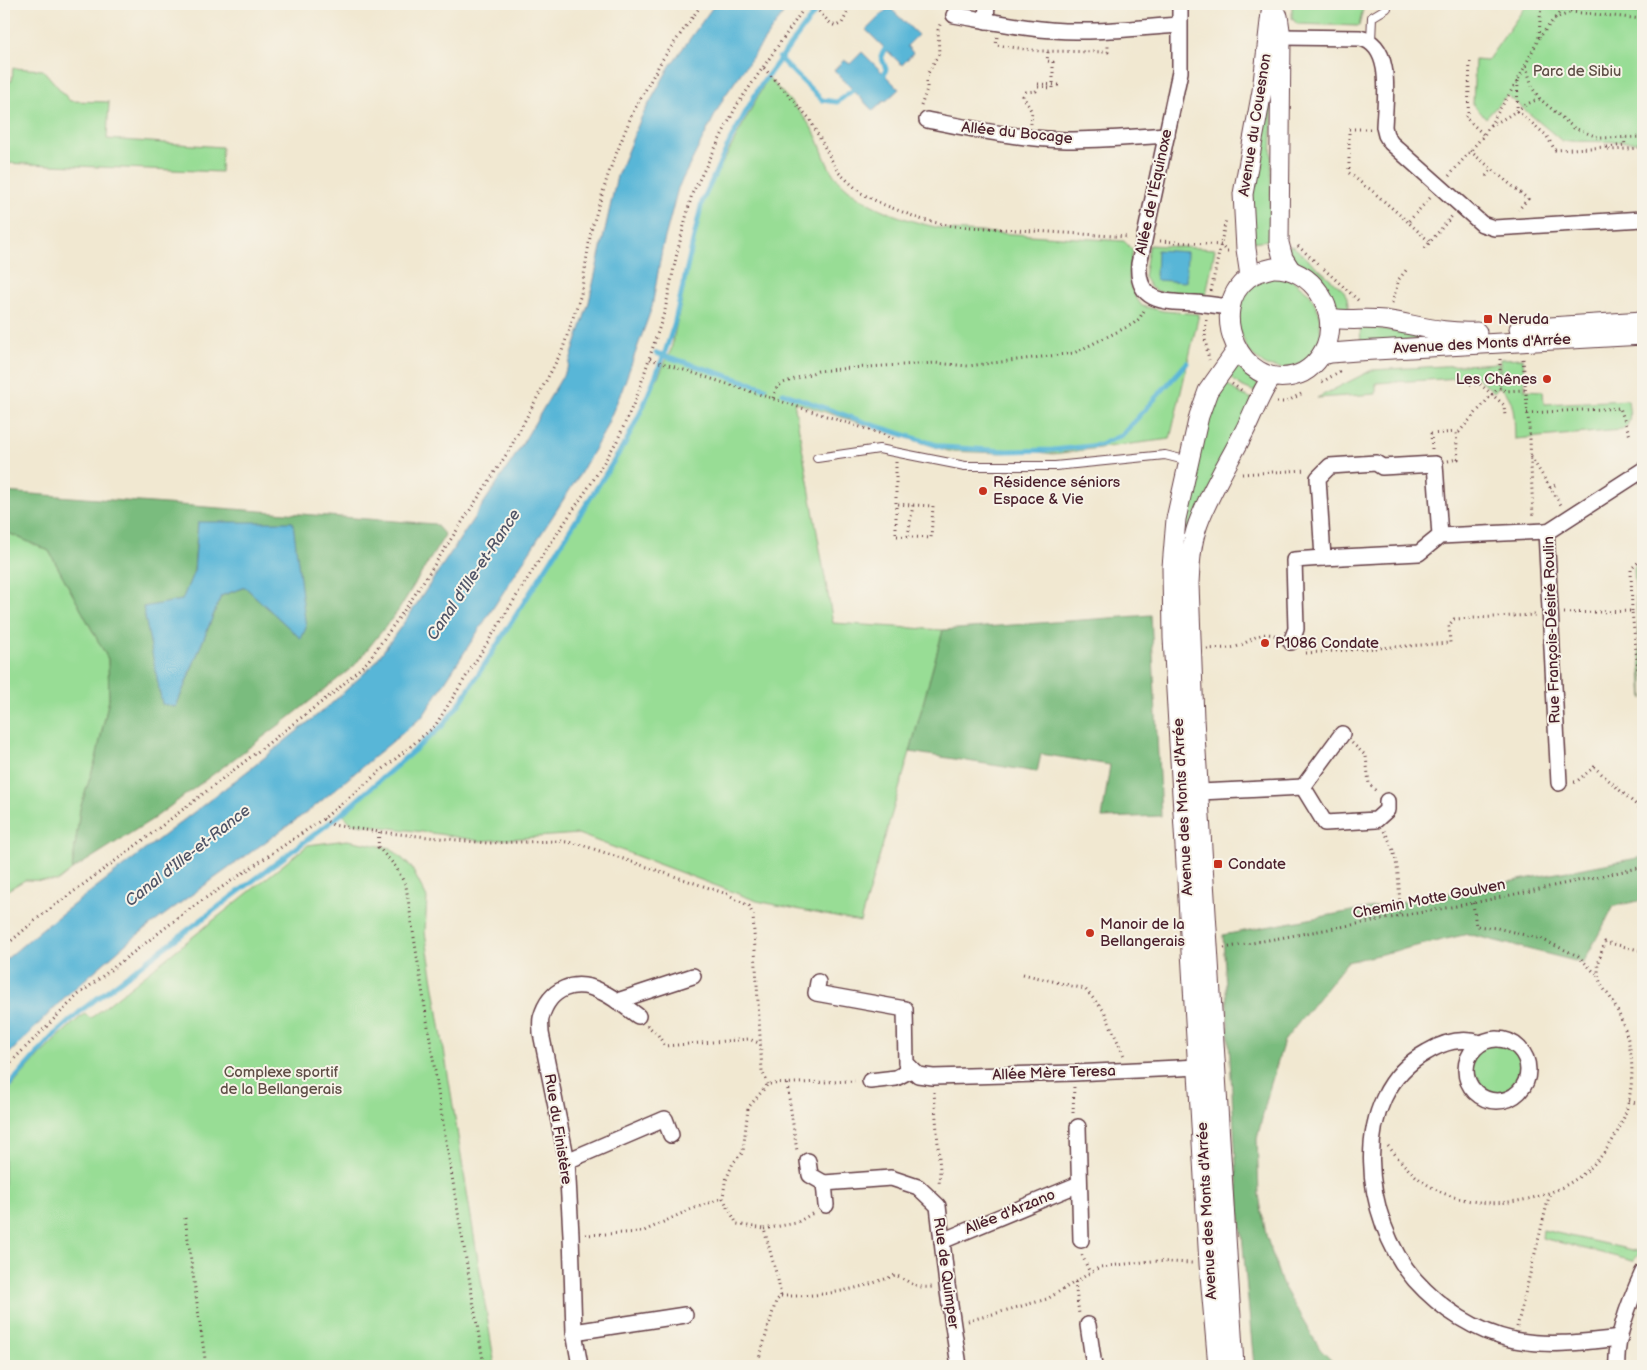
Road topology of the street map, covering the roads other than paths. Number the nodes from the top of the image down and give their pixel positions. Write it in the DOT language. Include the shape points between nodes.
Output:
graph roads {
  1 [pos="987,4"];
  2 [pos="1180,4"];
  3 [pos="1272,4"];
  4 [pos="1277,4"];
  5 [pos="1387,4"];
  6 [pos="954,15"];
  7 [pos="986,21"];
  8 [pos="1179,26"];
  9 [pos="1281,37"];
  10 [pos="1371,41"];
  11 [pos="927,120"];
  12 [pos="1167,135"];
  13 [pos="1643,219"];
  14 [pos="1290,269"];
  15 [pos="1250,276"];
  16 [pos="1231,307"];
  17 [pos="1330,318"];
  18 [pos="1643,320"];
  19 [pos="1643,335"];
  20 [pos="1237,350"];
  21 [pos="1322,355"];
  22 [pos="1272,377"];
  23 [pos="817,458"];
  24 [pos="1189,461"];
  25 [pos="1643,470"];
  26 [pos="1540,531"];
  27 [pos="1440,536"];
  28 [pos="1323,558"];
  29 [pos="1291,642"];
  30 [pos="1342,734"];
  31 [pos="1559,783"];
  32 [pos="1303,787"];
  33 [pos="1200,792"];
  34 [pos="1387,800"];
  35 [pos="693,976"];
  36 [pos="818,982"];
  37 [pos="617,1001"];
  38 [pos="638,1016"];
  39 [pos="1481,1043"];
  40 [pos="1199,1067"];
  41 [pos="911,1070"];
  42 [pos="870,1081"];
  43 [pos="1078,1127"];
  44 [pos="671,1135"];
  45 [pos="567,1161"];
  46 [pos="808,1161"];
  47 [pos="824,1183"];
  48 [pos="1079,1184"];
  49 [pos="826,1205"];
  50 [pos="1081,1240"];
  51 [pos="942,1241"];
  52 [pos="1643,1272"];
  53 [pos="685,1315"];
  54 [pos="1088,1325"];
  55 [pos="574,1332"];
  56 [pos="1620,1338"];
  57 [pos="580,1366"];
  58 [pos="959,1366"];
  59 [pos="1094,1366"];
  60 [pos="1218,1366"];
  61 [pos="1234,1366"];
  62 [pos="1617,1366"];
  1 -- 7 [label="street"];
  2 -- 8 [label="street, Allée de l'Équinoxe"];
  3 -- 15 [label="street, Avenue du Couesnon" via="1262,91 1243,194"];
  4 -- 9 [label="street, Avenue du Couesnon"];
  5 -- 10 [label="lane" via="1387,8 1372,17"];
  6 -- 7 [label="street"];
  7 -- 8 [label="street" via="1075,31"];
  8 -- 12 [label="street, Allée de l'Équinoxe" via="1180,72"];
  9 -- 10 [label="street" via="1360,38"];
  9 -- 14 [label="street, Avenue du Couesnon" via="1278,229 1282,258"];
  10 -- 13 [label="street" via="1384,60 1386,135 1482,224 1494,228"];
  11 -- 12 [label="street, Allée du Bocage" via="1030,137 1100,140"];
  12 -- 16 [label="street, Allée de l'Équinoxe" via="1144,239 1139,281 1151,297 1164,302"];
  14 -- 15 [label="street" via="1273,268"];
  14 -- 17 [label="street" via="1318,291"];
  15 -- 16 [label="street" via="1238,288"];
  16 -- 20 [label="street" via="1230,327"];
  17 -- 18 [label="street, Avenue des Monts d'Arrée" via="1382,320 1435,331 1465,332"];
  17 -- 21 [label="street"];
  19 -- 21 [label="street, Avenue des Monts d'Arrée"];
  20 -- 22 [label="street" via="1254,368"];
  20 -- 24 [label="street, Avenue des Monts d'Arrée" via="1208,391"];
  21 -- 22 [label="street" via="1312,367 1298,375"];
  22 -- 33 [label="street, Avenue des Monts d'Arrée" via="1198,525 1192,553 1188,584"];
  23 -- 24 [label="lane" via="879,449 965,466 1055,466 1165,456"];
  24 -- 40 [label="street, Avenue des Monts d'Arrée" via="1173,543 1172,603"];
  25 -- 26 [label="street, Rue François-Désiré Roulin" via="1550,530"];
  26 -- 27 [label="street"];
  26 -- 31 [label="street, Rue François-Désiré Roulin" via="1551,614"];
  27 -- 28 [label="street" via="1419,553"];
  27 -- 28 [label="street" via="1435,464 1330,466 1318,478"];
  28 -- 29 [label="street" via="1294,560 1296,629"];
  30 -- 32 [label="street"];
  32 -- 33 [label="street"];
  32 -- 34 [label="street" via="1325,823 1376,820 1388,810"];
  33 -- 61 [label="street, Avenue des Monts d'Arrée"];
  35 -- 37 [label="street"];
  36 -- 41 [label="street" via="816,993 906,1004 906,1062"];
  37 -- 38 [label="street, Rue du Finistère"];
  37 -- 45 [label="street, Rue du Finistère" via="590,987 573,986 558,990 550,998 540,1019"];
  39 -- 39 [label="street" via="1491,1039 1513,1042 1527,1058 1528,1080 1514,1097 1492,1101 1473,1091 1467,1076 1467,1060"];
  39 -- 56 [label="street" via="1469,1039 1436,1047 1409,1064 1388,1089 1377,1115 1372,1140 1372,1170 1378,1209 1385,1229 1406,1268 1426,1291 1474,1326 1538,1343"];
  40 -- 41 [label="street, Allée Mère Teresa" via="933,1077 918,1075"];
  40 -- 60 [label="street, Avenue des Monts d'Arrée" via="1209,1264"];
  41 -- 42 [label="street" via="896,1078"];
  43 -- 48 [label="street, Allée d'Arzano"];
  44 -- 45 [label="street" via="665,1119"];
  45 -- 55 [label="street, Rue du Finistère"];
  46 -- 47 [label="street" via="810,1174"];
  47 -- 49 [label="street"];
  47 -- 51 [label="street, Rue de Quimper" via="891,1178 918,1188 938,1206"];
  48 -- 50 [label="street, Allée d'Arzano"];
  48 -- 51 [label="street, Allée d'Arzano"];
  51 -- 58 [label="street, Rue de Quimper"];
  52 -- 56 [label="street"];
  53 -- 55 [label="street"];
  54 -- 59 [label="street"];
  55 -- 57 [label="street, Rue du Finistère"];
  56 -- 62 [label="street"];
}
